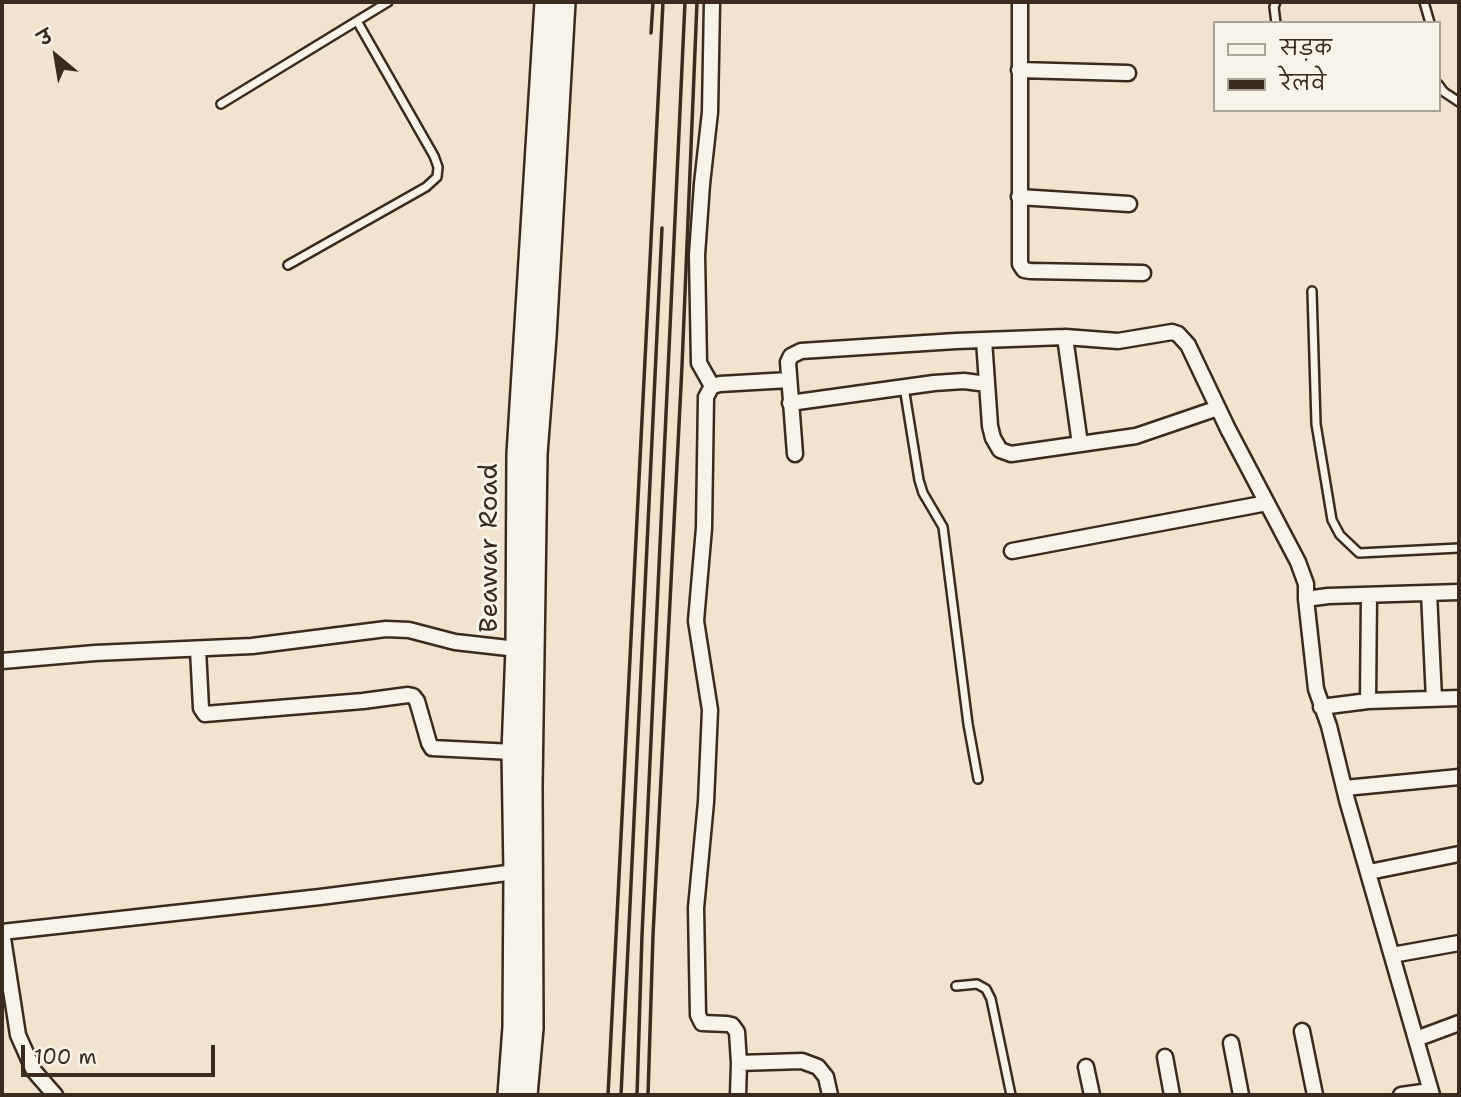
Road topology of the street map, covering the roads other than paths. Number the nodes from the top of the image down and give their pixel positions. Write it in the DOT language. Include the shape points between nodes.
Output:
graph roads {
  1 [pos="388,2"];
  2 [pos="546,2"];
  3 [pos="564,2"];
  4 [pos="712,2"];
  5 [pos="1020,2"];
  6 [pos="1276,2"];
  7 [pos="1424,2"];
  8 [pos="356,21"];
  9 [pos="1276,21"];
  10 [pos="1429,21"];
  11 [pos="1019,70"];
  12 [pos="1128,73"];
  13 [pos="1440,87"];
  14 [pos="1459,103"];
  15 [pos="221,104"];
  16 [pos="1019,197"];
  17 [pos="1129,204"];
  18 [pos="288,265"];
  19 [pos="1143,273"];
  20 [pos="1312,291"];
  21 [pos="1065,337"];
  22 [pos="984,340"];
  23 [pos="789,380"];
  24 [pos="987,384"];
  25 [pos="712,386"];
  26 [pos="904,386"];
  27 [pos="790,402"];
  28 [pos="1218,408"];
  29 [pos="1080,444"];
  30 [pos="794,454"];
  31 [pos="1267,503"];
  32 [pos="1459,548"];
  33 [pos="1012,551"];
  34 [pos="1459,592"];
  35 [pos="1429,593"];
  36 [pos="1369,595"];
  37 [pos="1306,599"];
  38 [pos="198,649"];
  39 [pos="517,649"];
  40 [pos="2,661"];
  41 [pos="1459,698"];
  42 [pos="1434,699"];
  43 [pos="1368,701"];
  44 [pos="1321,707"];
  45 [pos="513,752"];
  46 [pos="1459,777"];
  47 [pos="978,779"];
  48 [pos="1345,788"];
  49 [pos="1459,854"];
  50 [pos="516,872"];
  51 [pos="1369,872"];
  52 [pos="2,932"];
  53 [pos="1459,943"];
  54 [pos="1392,955"];
  55 [pos="956,986"];
  56 [pos="1459,1023"];
  57 [pos="1302,1031"];
  58 [pos="1416,1039"];
  59 [pos="1231,1043"];
  60 [pos="1165,1058"];
  61 [pos="739,1063"];
  62 [pos="1086,1067"];
  63 [pos="1431,1093"];
  64 [pos="55,1095"];
  65 [pos="509,1095"];
  66 [pos="526,1095"];
  67 [pos="738,1095"];
  68 [pos="830,1095"];
  69 [pos="1011,1095"];
  70 [pos="1092,1095"];
  71 [pos="1172,1095"];
  72 [pos="1241,1095"];
  73 [pos="1315,1095"];
  74 [pos="1401,1095"];
  1 -- 8 [label="lane"];
  2 -- 39 [label="main road, Beawar Road" via="518,454"];
  3 -- 66 [label="main road, Beawar Road" via="536,454 531,1028"];
  4 -- 25 [label="street" via="710,112 697,255 699,363"];
  5 -- 11 [label="street"];
  6 -- 9 [label="lane"];
  7 -- 10 [label="lane"];
  8 -- 15 [label="lane"];
  8 -- 18 [label="lane" via="434,156 437,177"];
  11 -- 12 [label="street"];
  11 -- 16 [label="street"];
  13 -- 14 [label="lane"];
  16 -- 17 [label="street"];
  16 -- 19 [label="street" via="1019,258 1024,270"];
  20 -- 32 [label="lane" via="1316,424 1332,520 1340,536 1359,553"];
  21 -- 22 [label="street"];
  21 -- 28 [label="street" via="1118,341 1178,334 1188,345"];
  21 -- 29 [label="street"];
  22 -- 23 [label="street" via="801,351 788,362"];
  22 -- 24 [label="street"];
  23 -- 25 [label="street"];
  23 -- 27 [label="street"];
  24 -- 26 [label="street" via="964,381"];
  24 -- 29 [label="street" via="990,426 1000,450 1011,454"];
  25 -- 61 [label="street" via="706,397 704,528 696,621 710,710 696,908 698,1015 702,1023 734,1028"];
  26 -- 27 [label="street"];
  26 -- 47 [label="lane" via="919,480 943,527"];
  27 -- 30 [label="street"];
  28 -- 29 [label="street" via="1136,436"];
  28 -- 31 [label="street"];
  31 -- 33 [label="street"];
  31 -- 37 [label="street" via="1301,568"];
  34 -- 35 [label="street"];
  35 -- 36 [label="street"];
  35 -- 42 [label="street"];
  36 -- 37 [label="street"];
  36 -- 43 [label="street"];
  37 -- 44 [label="street"];
  38 -- 39 [label="street" via="386,629"];
  38 -- 40 [label="street"];
  38 -- 45 [label="street" via="205,714 408,695 417,701 432,748"];
  39 -- 45 [label="main road, Beawar Road"];
  41 -- 42 [label="street"];
  42 -- 43 [label="street"];
  43 -- 44 [label="street"];
  44 -- 48 [label="street"];
  45 -- 50 [label="main road, Beawar Road"];
  46 -- 48 [label="street"];
  48 -- 51 [label="street"];
  49 -- 51 [label="street"];
  50 -- 52 [label="street"];
  50 -- 65 [label="main road, Beawar Road"];
  51 -- 54 [label="street"];
  52 -- 64 [label="street" via="18,1035 34,1071"];
  53 -- 54 [label="street"];
  54 -- 58 [label="street"];
  55 -- 69 [label="lane" via="977,984 991,999"];
  56 -- 58 [label="street"];
  57 -- 73 [label="street"];
  58 -- 63 [label="street"];
  59 -- 72 [label="street"];
  60 -- 71 [label="street"];
  61 -- 67 [label="street"];
  61 -- 68 [label="street" via="802,1061 818,1067"];
  62 -- 70 [label="street"];
  63 -- 74 [label="street"];
}
